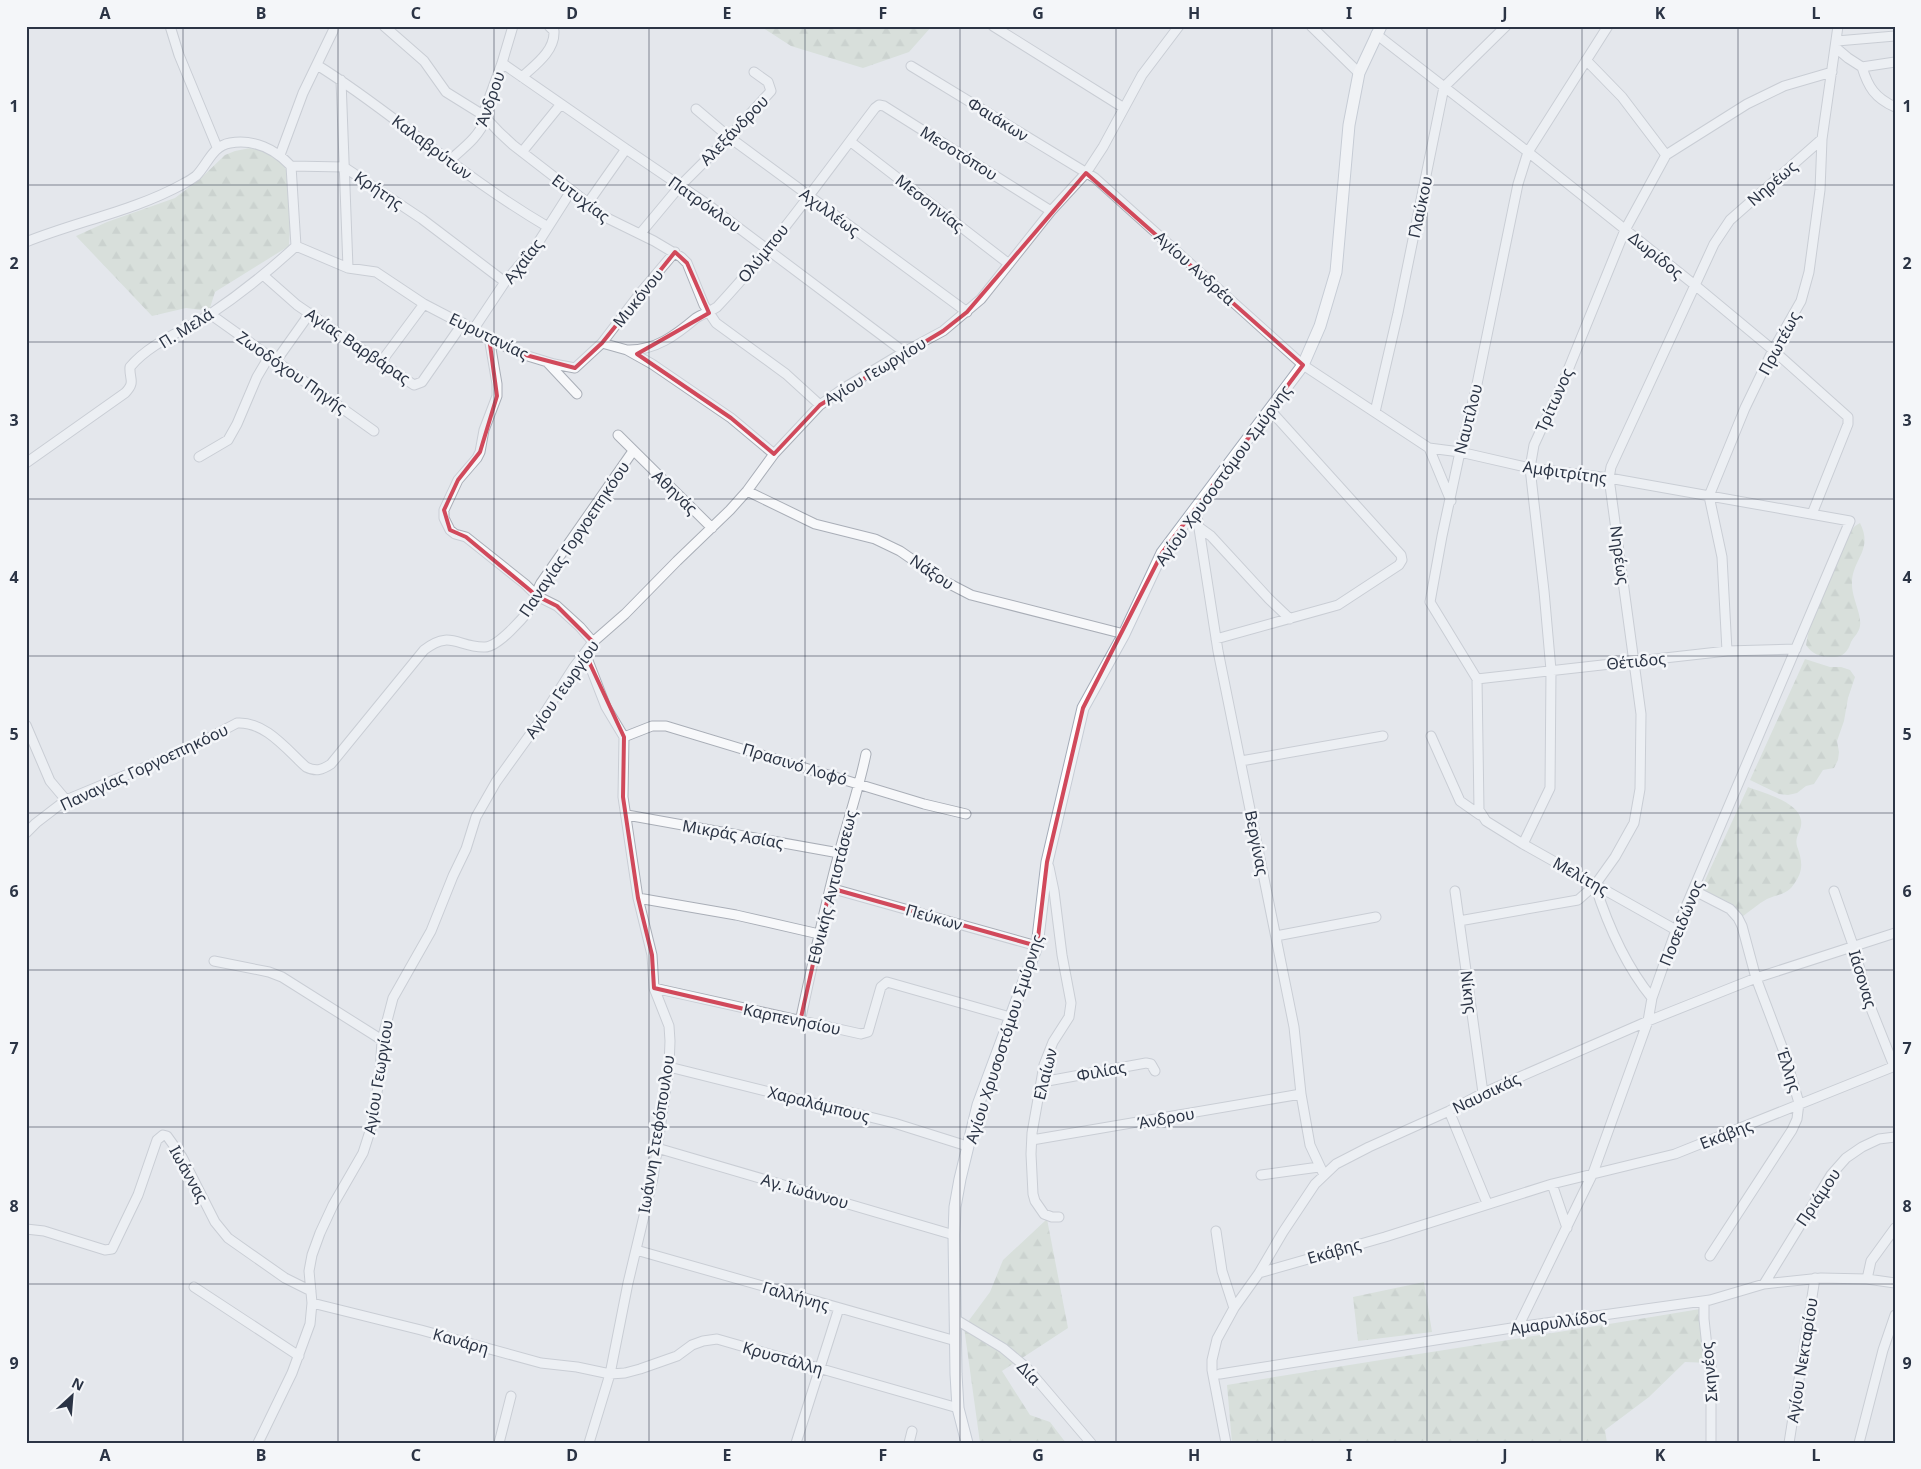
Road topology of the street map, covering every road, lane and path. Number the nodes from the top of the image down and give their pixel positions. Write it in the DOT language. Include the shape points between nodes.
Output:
graph roads {
  1 [pos="170,26"];
  2 [pos="334,26"];
  3 [pos="384,26"];
  4 [pos="513,26"];
  5 [pos="549,26"];
  6 [pos="993,26"];
  7 [pos="1179,26"];
  8 [pos="1311,26"];
  9 [pos="1506,26"];
  10 [pos="1608,26"];
  11 [pos="1838,26"];
  12 [pos="1379,30"];
  13 [pos="1895,36"];
  14 [pos="1836,44"];
  15 [pos="1586,60"];
  16 [pos="1895,62"];
  17 [pos="502,63"];
  18 [pos="317,65"];
  19 [pos="911,66"];
  20 [pos="1862,66"];
  21 [pos="754,72"];
  22 [pos="1832,72"];
  23 [pos="1359,73"];
  24 [pos="522,77"];
  25 [pos="341,80"];
  26 [pos="1444,87"];
  27 [pos="561,104"];
  28 [pos="1895,107"];
  29 [pos="696,108"];
  30 [pos="1124,108"];
  31 [pos="483,115"];
  32 [pos="869,115"];
  33 [pos="729,138"];
  34 [pos="1822,139"];
  35 [pos="851,142"];
  36 [pos="217,147"];
  37 [pos="626,150"];
  38 [pos="522,152"];
  39 [pos="1528,152"];
  40 [pos="280,155"];
  41 [pos="1666,155"];
  42 [pos="448,161"];
  43 [pos="291,166"];
  44 [pos="344,167"];
  45 [pos="1086,173"];
  46 [pos="680,186"];
  47 [pos="571,191"];
  48 [pos="808,196"];
  49 [pos="588,203"];
  50 [pos="1051,211"];
  51 [pos="548,227"];
  52 [pos="1625,230"];
  53 [pos="640,234"];
  54 [pos="26,242"];
  55 [pos="296,246"];
  56 [pos="768,248"];
  57 [pos="675,252"];
  58 [pos="1010,264"];
  59 [pos="348,268"];
  60 [pos="263,275"];
  61 [pos="505,282"];
  62 [pos="1696,286"];
  63 [pos="424,304"];
  64 [pos="310,312"];
  65 [pos="967,312"];
  66 [pos="709,313"];
  67 [pos="210,314"];
  68 [pos="463,323"];
  69 [pos="473,330"];
  70 [pos="489,338"];
  71 [pos="602,343"];
  72 [pos="627,350"];
  73 [pos="1773,350"];
  74 [pos="904,352"];
  75 [pos="273,358"];
  76 [pos="381,362"];
  77 [pos="547,362"];
  78 [pos="1303,365"];
  79 [pos="577,394"];
  80 [pos="820,405"];
  81 [pos="1270,410"];
  82 [pos="1375,412"];
  83 [pos="374,431"];
  84 [pos="618,435"];
  85 [pos="1429,448"];
  86 [pos="633,451"];
  87 [pos="1460,452"];
  88 [pos="774,454"];
  89 [pos="199,457"];
  90 [pos="26,463"];
  91 [pos="1530,468"];
  92 [pos="1609,478"];
  93 [pos="747,491"];
  94 [pos="1709,496"];
  95 [pos="1451,501"];
  96 [pos="1196,509"];
  97 [pos="1812,514"];
  98 [pos="1850,521"];
  99 [pos="712,528"];
  100 [pos="1200,528"];
  101 [pos="537,596"];
  102 [pos="1290,619"];
  103 [pos="1124,634"];
  104 [pos="1216,639"];
  105 [pos="593,642"];
  106 [pos="1796,649"];
  107 [pos="1727,651"];
  108 [pos="585,653"];
  109 [pos="1633,661"];
  110 [pos="1551,670"];
  111 [pos="1477,679"];
  112 [pos="26,724"];
  113 [pos="1383,736"];
  114 [pos="1431,736"];
  115 [pos="624,737"];
  116 [pos="866,754"];
  117 [pos="1241,761"];
  118 [pos="860,784"];
  119 [pos="66,800"];
  120 [pos="966,814"];
  121 [pos="627,815"];
  122 [pos="1483,818"];
  123 [pos="26,833"];
  124 [pos="1523,844"];
  125 [pos="839,853"];
  126 [pos="1047,862"];
  127 [pos="1596,885"];
  128 [pos="830,888"];
  129 [pos="1693,890"];
  130 [pos="1834,891"];
  131 [pos="1455,892"];
  132 [pos="638,898"];
  133 [pos="1376,917"];
  134 [pos="1459,921"];
  135 [pos="1676,930"];
  136 [pos="1895,933"];
  137 [pos="819,934"];
  138 [pos="1276,936"];
  139 [pos="1038,946"];
  140 [pos="1854,948"];
  141 [pos="214,961"];
  142 [pos="1756,978"];
  143 [pos="654,988"];
  144 [pos="1652,998"];
  145 [pos="1010,1017"];
  146 [pos="1648,1021"];
  147 [pos="800,1022"];
  148 [pos="382,1040"];
  149 [pos="1895,1066"];
  150 [pos="669,1067"];
  151 [pos="1154,1071"];
  152 [pos="1042,1082"];
  153 [pos="1483,1093"];
  154 [pos="1301,1094"];
  155 [pos="1799,1103"];
  156 [pos="1449,1112"];
  157 [pos="1895,1137"];
  158 [pos="1032,1140"];
  159 [pos="968,1146"];
  160 [pos="656,1148"];
  161 [pos="1322,1171"];
  162 [pos="1593,1173"];
  163 [pos="1261,1175"];
  164 [pos="1552,1184"];
  165 [pos="1487,1204"];
  166 [pos="1058,1217"];
  167 [pos="26,1228"];
  168 [pos="1567,1228"];
  169 [pos="1895,1228"];
  170 [pos="1216,1230"];
  171 [pos="954,1235"];
  172 [pos="636,1250"];
  173 [pos="1710,1256"];
  174 [pos="1259,1273"];
  175 [pos="1815,1278"];
  176 [pos="1866,1279"];
  177 [pos="1895,1283"];
  178 [pos="1764,1284"];
  179 [pos="194,1287"];
  180 [pos="311,1291"];
  181 [pos="1704,1302"];
  182 [pos="312,1303"];
  183 [pos="839,1308"];
  184 [pos="1234,1308"];
  185 [pos="1895,1315"];
  186 [pos="955,1319"];
  187 [pos="1518,1327"];
  188 [pos="956,1341"];
  189 [pos="299,1356"];
  190 [pos="1212,1360"];
  191 [pos="820,1369"];
  192 [pos="610,1374"];
  193 [pos="1220,1374"];
  194 [pos="511,1396"];
  195 [pos="1217,1399"];
  196 [pos="958,1408"];
  197 [pos="912,1431"];
  198 [pos="258,1443"];
  199 [pos="499,1443"];
  200 [pos="589,1443"];
  201 [pos="796,1443"];
  202 [pos="909,1443"];
  203 [pos="968,1443"];
  204 [pos="1091,1443"];
  205 [pos="1226,1443"];
  206 [pos="1712,1443"];
  207 [pos="1789,1443"];
  208 [pos="1859,1443"];
  1 -- 36 [label="street"];
  2 -- 18 [label="street"];
  3 -- 31 [label="street, Ευτυχίας" via="424,61 446,92"];
  4 -- 17 [label="street, Άνδρου"];
  5 -- 24 [label="street" via="554,38 549,49"];
  6 -- 30 [label="street"];
  7 -- 30 [label="street, Αγίου Γεωργίου" via="1142,74"];
  8 -- 23 [label="street"];
  9 -- 26 [label="street"];
  10 -- 15 [label="street, Ναυτίλου"];
  11 -- 14 [label="street, Πρωτέως"];
  12 -- 23 [label="main road, Αγίου Χρυσοστόμου Σμύρνης"];
  12 -- 26 [label="street, Δωρίδος"];
  13 -- 14 [label="street"];
  14 -- 20 [label="street" via="1848,58"];
  14 -- 22 [label="street, Πρωτέως"];
  15 -- 39 [label="street, Ναυτίλου"];
  15 -- 41 [label="street" via="1622,97"];
  16 -- 20 [label="street"];
  17 -- 24 [label="street, Πατρόκλου"];
  17 -- 31 [label="street, Άνδρου"];
  18 -- 25 [label="street, Καλαβρύτων"];
  18 -- 40 [label="street"];
  19 -- 45 [label="street, Φαιάκων"];
  20 -- 28 [label="street" via="1870,90"];
  21 -- 33 [label="street, Αλεξάνδρου" via="768,82 771,91"];
  22 -- 34 [label="street, Πρωτέως"];
  22 -- 41 [label="street, Τρίτωνος" via="1784,86 1755,100"];
  23 -- 78 [label="main road, Αγίου Χρυσοστόμου Σμύρνης" via="1349,125 1336,272 1320,326"];
  24 -- 27 [label="street, Πατρόκλου"];
  25 -- 42 [label="street, Καλαβρύτων"];
  25 -- 44 [label="street"];
  26 -- 39 [label="street, Δωρίδος"];
  26 -- 82 [label="street, Γλαύκου"];
  27 -- 37 [label="street, Πατρόκλου"];
  27 -- 38 [label="street"];
  29 -- 33 [label="street, Αχιλλέως"];
  30 -- 45 [label="street, Αγίου Γεωργίου"];
  31 -- 38 [label="street, Ευτυχίας"];
  31 -- 42 [label="street, Άνδρου" via="485,120 480,130"];
  32 -- 35 [label="street, Ολύμπου"];
  32 -- 50 [label="street, Μεσοτόπου" via="876,106 884,106"];
  33 -- 46 [label="street, Αλεξάνδρου"];
  33 -- 48 [label="street, Αχιλλέως"];
  34 -- 62 [label="street, Νηρέως" via="1730,220 1714,244"];
  34 -- 73 [label="street, Πρωτέως" via="1820,190 1809,272 1801,301"];
  35 -- 48 [label="street, Ολύμπου"];
  35 -- 58 [label="street, Μεσσηνίας"];
  36 -- 40 [label="street" via="252,142"];
  36 -- 54 [label="street" via="195,176 182,184 150,199"];
  37 -- 46 [label="street, Πατρόκλου"];
  37 -- 49 [label="street"];
  38 -- 47 [label="street, Ευτυχίας"];
  39 -- 52 [label="street, Δωρίδος"];
  39 -- 87 [label="street, Ναυτίλου" via="1518,184"];
  40 -- 43 [label="street"];
  41 -- 52 [label="street, Τρίτωνος"];
  42 -- 51 [label="street, Καλαβρύτων"];
  43 -- 44 [label="street, Κρήτης"];
  43 -- 55 [label="street"];
  44 -- 59 [label="street"];
  44 -- 61 [label="street, Κρήτης" via="422,219"];
  45 -- 50 [label="street, Αγίου Γεωργίου"];
  45 -- 78 [label="street, Αγίου Ανδρέα"];
  46 -- 53 [label="street, Αλεξάνδρου"];
  46 -- 56 [label="street, Πατρόκλου"];
  47 -- 49 [label="street, Ευτυχίας"];
  47 -- 51 [label="street, Αχαΐας"];
  48 -- 56 [label="street, Ολύμπου"];
  48 -- 65 [label="street, Αχιλλέως"];
  49 -- 53 [label="street, Ευτυχίας" via="608,220"];
  50 -- 58 [label="street, Αγίου Γεωργίου"];
  51 -- 61 [label="street, Αχαΐας"];
  52 -- 62 [label="street, Δωρίδος"];
  52 -- 91 [label="street, Τρίτωνος" via="1534,445"];
  53 -- 57 [label="street, Ευτυχίας"];
  55 -- 59 [label="street, Ευρυτανίας"];
  55 -- 60 [label="street, Π. Μελά"];
  56 -- 66 [label="street, Ολύμπου"];
  56 -- 74 [label="street, Πατρόκλου"];
  57 -- 66 [label="street, Ευτυχίας" via="687,263"];
  57 -- 71 [label="street, Μυκόνου"];
  58 -- 65 [label="street, Αγίου Γεωργίου"];
  59 -- 63 [label="street, Ευρυτανίας" via="376,272"];
  60 -- 64 [label="street, Αγίας Βαρβάρας" via="297,305"];
  60 -- 67 [label="street, Π. Μελά"];
  61 -- 69 [label="street, Αχαΐας"];
  62 -- 73 [label="street, Δωρίδος"];
  62 -- 92 [label="street, Νηρέως" via="1620,444"];
  63 -- 68 [label="street, Ευρυτανίας"];
  63 -- 76 [label="street"];
  64 -- 75 [label="street"];
  64 -- 76 [label="street, Αγίας Βαρβάρας"];
  65 -- 74 [label="street, Αγίου Γεωργίου" via="943,331"];
  66 -- 72 [label="street, Ολύμπου" via="702,314 660,344 646,350"];
  66 -- 80 [label="street, Ευτυχίας"];
  67 -- 75 [label="street, Ζωοδόχου Πηγής"];
  67 -- 90 [label="street, Π. Μελά" via="144,353 130,368 132,383 125,393"];
  68 -- 69 [label="street, Ευρυτανίας"];
  68 -- 76 [label="street, Αγίας Βαρβάρας" via="420,384 412,383"];
  69 -- 70 [label="street, Ευρυτανίας"];
  70 -- 77 [label="street, Ευρυτανίας" via="518,353"];
  70 -- 101 [label="street" via="496,396 480,452 458,480 445,506 444,518 454,534 472,542"];
  71 -- 72 [label="street"];
  71 -- 77 [label="street, Ευρυτανίας" via="575,368"];
  72 -- 88 [label="street" via="686,386"];
  73 -- 94 [label="street, Πρωτέως"];
  73 -- 97 [label="street, Δωρίδος" via="1848,419"];
  74 -- 80 [label="street, Αγίου Γεωργίου"];
  75 -- 83 [label="street, Ζωοδόχου Πηγής"];
  75 -- 89 [label="street" via="257,377 228,440"];
  77 -- 79 [label="street"];
  78 -- 81 [label="main road, Αγίου Χρυσοστόμου Σμύρνης"];
  78 -- 82 [label="street, Αμφιτρίτης"];
  80 -- 88 [label="street, Αγίου Γεωργίου"];
  81 -- 96 [label="main road, Αγίου Χρυσοστόμου Σμύρνης"];
  81 -- 102 [label="street" via="1402,558 1399,565 1338,606"];
  82 -- 85 [label="street, Αμφιτρίτης"];
  84 -- 86 [label="street, Αθηνάς"];
  85 -- 87 [label="street, Αμφιτρίτης"];
  85 -- 95 [label="street"];
  86 -- 99 [label="street, Αθηνάς"];
  86 -- 101 [label="street, Παναγίας Γοργοεπηκόου" via="541,583"];
  87 -- 91 [label="street, Αμφιτρίτης"];
  87 -- 95 [label="street, Ναυτίλου"];
  88 -- 93 [label="street, Αγίου Γεωργίου"];
  91 -- 92 [label="street, Αμφιτρίτης"];
  91 -- 110 [label="street, Τρίτωνος"];
  92 -- 94 [label="street, Αμφιτρίτης"];
  92 -- 109 [label="street, Νηρέως"];
  93 -- 99 [label="street, Αγίου Γεωργίου"];
  93 -- 103 [label="street, Νάξου" via="815,524 875,539 971,595"];
  94 -- 97 [label="street, Αμφιτρίτης"];
  94 -- 107 [label="street" via="1722,557"];
  95 -- 111 [label="street, Ναυτίλου" via="1430,602"];
  96 -- 100 [label="street, Βεργίνας"];
  96 -- 103 [label="main road, Αγίου Χρυσοστόμου Σμύρνης" via="1162,553"];
  97 -- 98 [label="street, Αμφιτρίτης"];
  98 -- 106 [label="street, Ποσειδώνος"];
  99 -- 105 [label="street, Αγίου Γεωργίου"];
  100 -- 102 [label="street"];
  100 -- 104 [label="street, Βεργίνας"];
  101 -- 105 [label="street" via="557,606"];
  101 -- 119 [label="street, Παναγίας Γοργοεπηκόου" via="531,608 492,646 441,640 424,650 331,764 323,769 313,771 306,767 255,725 237,723 186,750"];
  102 -- 104 [label="street"];
  103 -- 126 [label="main road, Αγίου Χρυσοστόμου Σμύρνης" via="1083,708"];
  104 -- 117 [label="street, Βεργίνας"];
  105 -- 108 [label="street, Αγίου Γεωργίου"];
  106 -- 107 [label="street, Θέτιδος"];
  106 -- 129 [label="street, Ποσειδώνος"];
  107 -- 109 [label="street, Θέτιδος"];
  108 -- 115 [label="street" via="606,707"];
  108 -- 148 [label="street, Αγίου Γεωργίου" via="476,817 466,850 431,931 393,998"];
  109 -- 110 [label="street, Θέτιδος"];
  109 -- 127 [label="street, Νηρέως" via="1641,714 1640,789 1636,818"];
  110 -- 111 [label="street, Θέτιδος"];
  110 -- 124 [label="street, Τρίτωνος" via="1550,790"];
  111 -- 122 [label="street" via="1478,810"];
  112 -- 119 [label="street" via="50,781"];
  113 -- 117 [label="street"];
  114 -- 122 [label="street, Μελίτης" via="1460,801"];
  115 -- 118 [label="street, Πρασινό Λοφό" via="652,726 666,726"];
  115 -- 121 [label="street, Ιωάννη Στεφόπουλου" via="623,797"];
  116 -- 118 [label="street, Εθνικής Αντιστάσεως"];
  117 -- 138 [label="street, Βεργίνας"];
  118 -- 120 [label="street, Πρασινό Λοφό"];
  118 -- 125 [label="street, Εθνικής Αντιστάσεως"];
  119 -- 123 [label="street, Παναγίας Γοργοεπηκόου"];
  121 -- 125 [label="street, Μικράς Ασίας"];
  121 -- 132 [label="street, Ιωάννη Στεφόπουλου"];
  122 -- 124 [label="street, Μελίτης"];
  124 -- 127 [label="street, Μελίτης"];
  125 -- 128 [label="street, Εθνικής Αντιστάσεως"];
  126 -- 139 [label="main road, Αγίου Χρυσοστόμου Σμύρνης"];
  126 -- 152 [label="street, Ελαίων" via="1071,1003 1069,1017 1048,1053"];
  127 -- 134 [label="street, Νηρέως" via="1577,900"];
  127 -- 135 [label="street, Μελίτης"];
  127 -- 144 [label="street" via="1625,960"];
  128 -- 137 [label="street, Εθνικής Αντιστάσεως"];
  128 -- 139 [label="street, Πεύκων"];
  129 -- 135 [label="street, Ποσειδώνος"];
  129 -- 142 [label="street, Έλλης" via="1730,909 1738,918"];
  130 -- 140 [label="street, Ιάσονας"];
  131 -- 134 [label="street, Νίκης"];
  132 -- 137 [label="street"];
  132 -- 143 [label="street, Ιωάννη Στεφόπουλου" via="652,955"];
  133 -- 138 [label="street"];
  134 -- 153 [label="street, Νίκης"];
  135 -- 144 [label="street, Ποσειδώνος"];
  136 -- 140 [label="street, Ναυσικάς"];
  137 -- 147 [label="street, Εθνικής Αντιστάσεως"];
  138 -- 154 [label="street, Βεργίνας" via="1294,1027"];
  139 -- 145 [label="main road, Αγίου Χρυσοστόμου Σμύρνης"];
  140 -- 142 [label="street, Ναυσικάς"];
  140 -- 149 [label="street, Ιάσονας" via="1870,1006"];
  141 -- 148 [label="street" via="282,977"];
  142 -- 146 [label="street, Ναυσικάς"];
  142 -- 155 [label="street, Έλλης"];
  143 -- 147 [label="street, Καρπενησίου"];
  143 -- 150 [label="street, Ιωάννη Στεφόπουλου" via="669,1026"];
  144 -- 146 [label="street, Ποσειδώνος"];
  145 -- 147 [label="street, Καρπενησίου" via="886,982 882,985 869,1030 863,1034"];
  145 -- 159 [label="main road, Αγίου Χρυσοστόμου Σμύρνης" via="978,1105"];
  146 -- 153 [label="street, Ναυσικάς"];
  146 -- 162 [label="street, Ποσειδώνος"];
  148 -- 180 [label="street, Αγίου Γεωργίου" via="372,1125 363,1153 320,1233 309,1271"];
  149 -- 155 [label="street, Εκάβης"];
  150 -- 159 [label="street, Χαραλάμπους" via="894,1123"];
  150 -- 160 [label="street, Ιωάννη Στεφόπουλου"];
  151 -- 152 [label="street, Φιλίας" via="1151,1064 1146,1063"];
  152 -- 158 [label="street, Ελαίων"];
  153 -- 156 [label="street, Ναυσικάς"];
  154 -- 158 [label="street, Άνδρου"];
  154 -- 161 [label="street, Βεργίνας" via="1310,1145"];
  155 -- 162 [label="street, Εκάβης" via="1675,1154"];
  155 -- 173 [label="street, Έλλης" via="1792,1130"];
  156 -- 161 [label="street, Ναυσικάς"];
  156 -- 165 [label="street"];
  157 -- 178 [label="street, Πριάμου" via="1879,1139 1846,1158 1831,1175"];
  158 -- 166 [label="street, Ελαίων" via="1035,1201 1044,1214"];
  159 -- 171 [label="main road, Αγίου Χρυσοστόμου Σμύρνης" via="955,1207"];
  160 -- 171 [label="street, Αγ. Ιωάννου"];
  160 -- 172 [label="street, Ιωάννη Στεφόπουλου" via="653,1178"];
  161 -- 163 [label="street"];
  161 -- 174 [label="street, Ναυσικάς"];
  162 -- 164 [label="street, Εκάβης"];
  162 -- 168 [label="street, Ποσειδώνος"];
  164 -- 165 [label="street, Εκάβης"];
  164 -- 168 [label="street"];
  165 -- 174 [label="street, Εκάβης"];
  167 -- 180 [label="street, Ιωάννας" via="105,1250 112,1249 138,1195 157,1140 163,1135 182,1157 215,1222 228,1238 285,1278"];
  168 -- 187 [label="street, Ποσειδώνος"];
  169 -- 176 [label="street" via="1871,1261"];
  170 -- 184 [label="street" via="1222,1271"];
  171 -- 186 [label="main road, Αγίου Χρυσοστόμου Σμύρνης"];
  172 -- 183 [label="street, Γαλλήνης"];
  172 -- 192 [label="street, Ιωάννη Στεφόπουλου"];
  174 -- 184 [label="street, Ναυσικάς"];
  175 -- 176 [label="street, Αμαρυλλίδος"];
  175 -- 178 [label="street, Αμαρυλλίδος"];
  175 -- 207 [label="street, Αγίου Νεκταρίου"];
  176 -- 177 [label="street, Αμαρυλλίδος"];
  178 -- 181 [label="street, Αμαρυλλίδος"];
  179 -- 189 [label="street"];
  180 -- 182 [label="street, Αγίου Γεωργίου"];
  181 -- 187 [label="street, Αμαρυλλίδος"];
  181 -- 206 [label="street, Σκηνέος" via="1711,1363"];
  182 -- 189 [label="street, Αγίου Γεωργίου" via="310,1324"];
  182 -- 192 [label="street, Κανάρη" via="542,1363"];
  183 -- 188 [label="street, Γαλλήνης"];
  183 -- 191 [label="street"];
  184 -- 190 [label="street, Ναυσικάς" via="1217,1339"];
  185 -- 208 [label="street"];
  186 -- 188 [label="main road, Αγίου Χρυσοστόμου Σμύρνης"];
  186 -- 204 [label="street, Δία" via="1004,1348 1026,1368"];
  187 -- 193 [label="street, Αμαρυλλίδος"];
  188 -- 196 [label="main road, Αγίου Χρυσοστόμου Σμύρνης"];
  189 -- 198 [label="street, Αγίου Γεωργίου"];
  190 -- 193 [label="street"];
  190 -- 195 [label="street, Ναυσικάς"];
  191 -- 192 [label="street, Κρυστάλλη" via="717,1339 703,1341 677,1356 640,1369"];
  191 -- 196 [label="street, Κρυστάλλη"];
  191 -- 201 [label="street"];
  192 -- 200 [label="street, Ιωάννη Στεφόπουλου"];
  193 -- 195 [label="street"];
  194 -- 199 [label="street"];
  195 -- 205 [label="street"];
  196 -- 203 [label="main road, Αγίου Χρυσοστόμου Σμύρνης"];
  197 -- 202 [label="street"];
}
